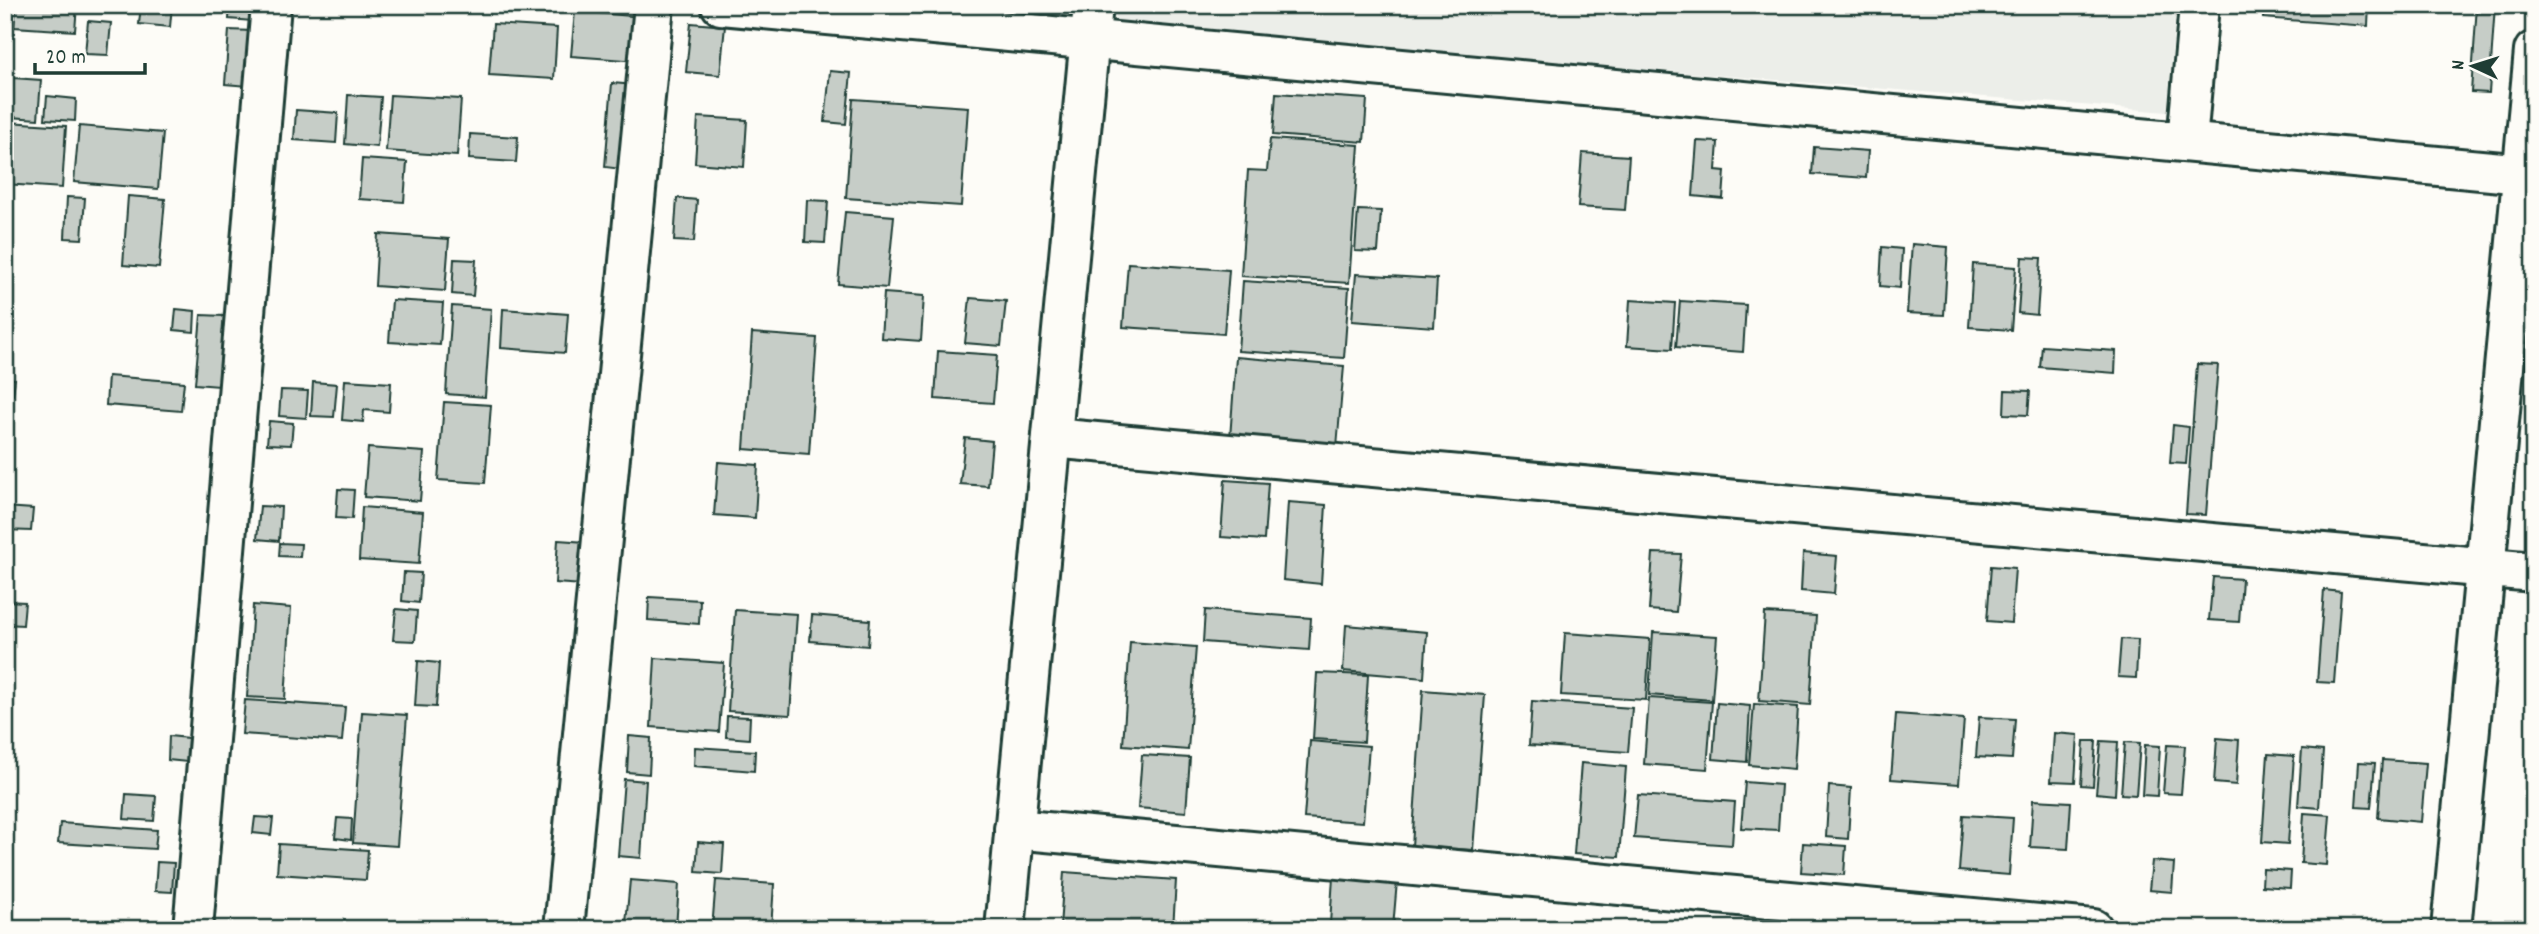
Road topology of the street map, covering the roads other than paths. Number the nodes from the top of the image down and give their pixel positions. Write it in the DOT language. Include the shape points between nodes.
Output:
graph roads {
  1 [pos="271,5"];
  2 [pos="654,5"];
  3 [pos="721,5"];
  4 [pos="2199,5"];
  5 [pos="1091,22"];
  6 [pos="2534,51"];
  7 [pos="2187,142"];
  8 [pos="2528,174"];
  9 [pos="1052,438"];
  10 [pos="2485,567"];
  11 [pos="2534,572"];
  12 [pos="1014,829"];
  13 [pos="193,929"];
  14 [pos="564,929"];
  15 [pos="1005,929"];
  16 [pos="2093,929"];
  17 [pos="2451,929"];
  1 -- 13 [label="street"];
  2 -- 14 [label="street"];
  3 -- 5 [label="street"];
  4 -- 7 [label="street"];
  5 -- 7 [label="street"];
  5 -- 9 [label="street"];
  6 -- 8 [label="street"];
  7 -- 8 [label="street"];
  8 -- 10 [label="street"];
  9 -- 10 [label="street"];
  9 -- 12 [label="street"];
  10 -- 11 [label="street"];
  10 -- 17 [label="street"];
  12 -- 15 [label="street"];
  12 -- 16 [label="street"];
}
